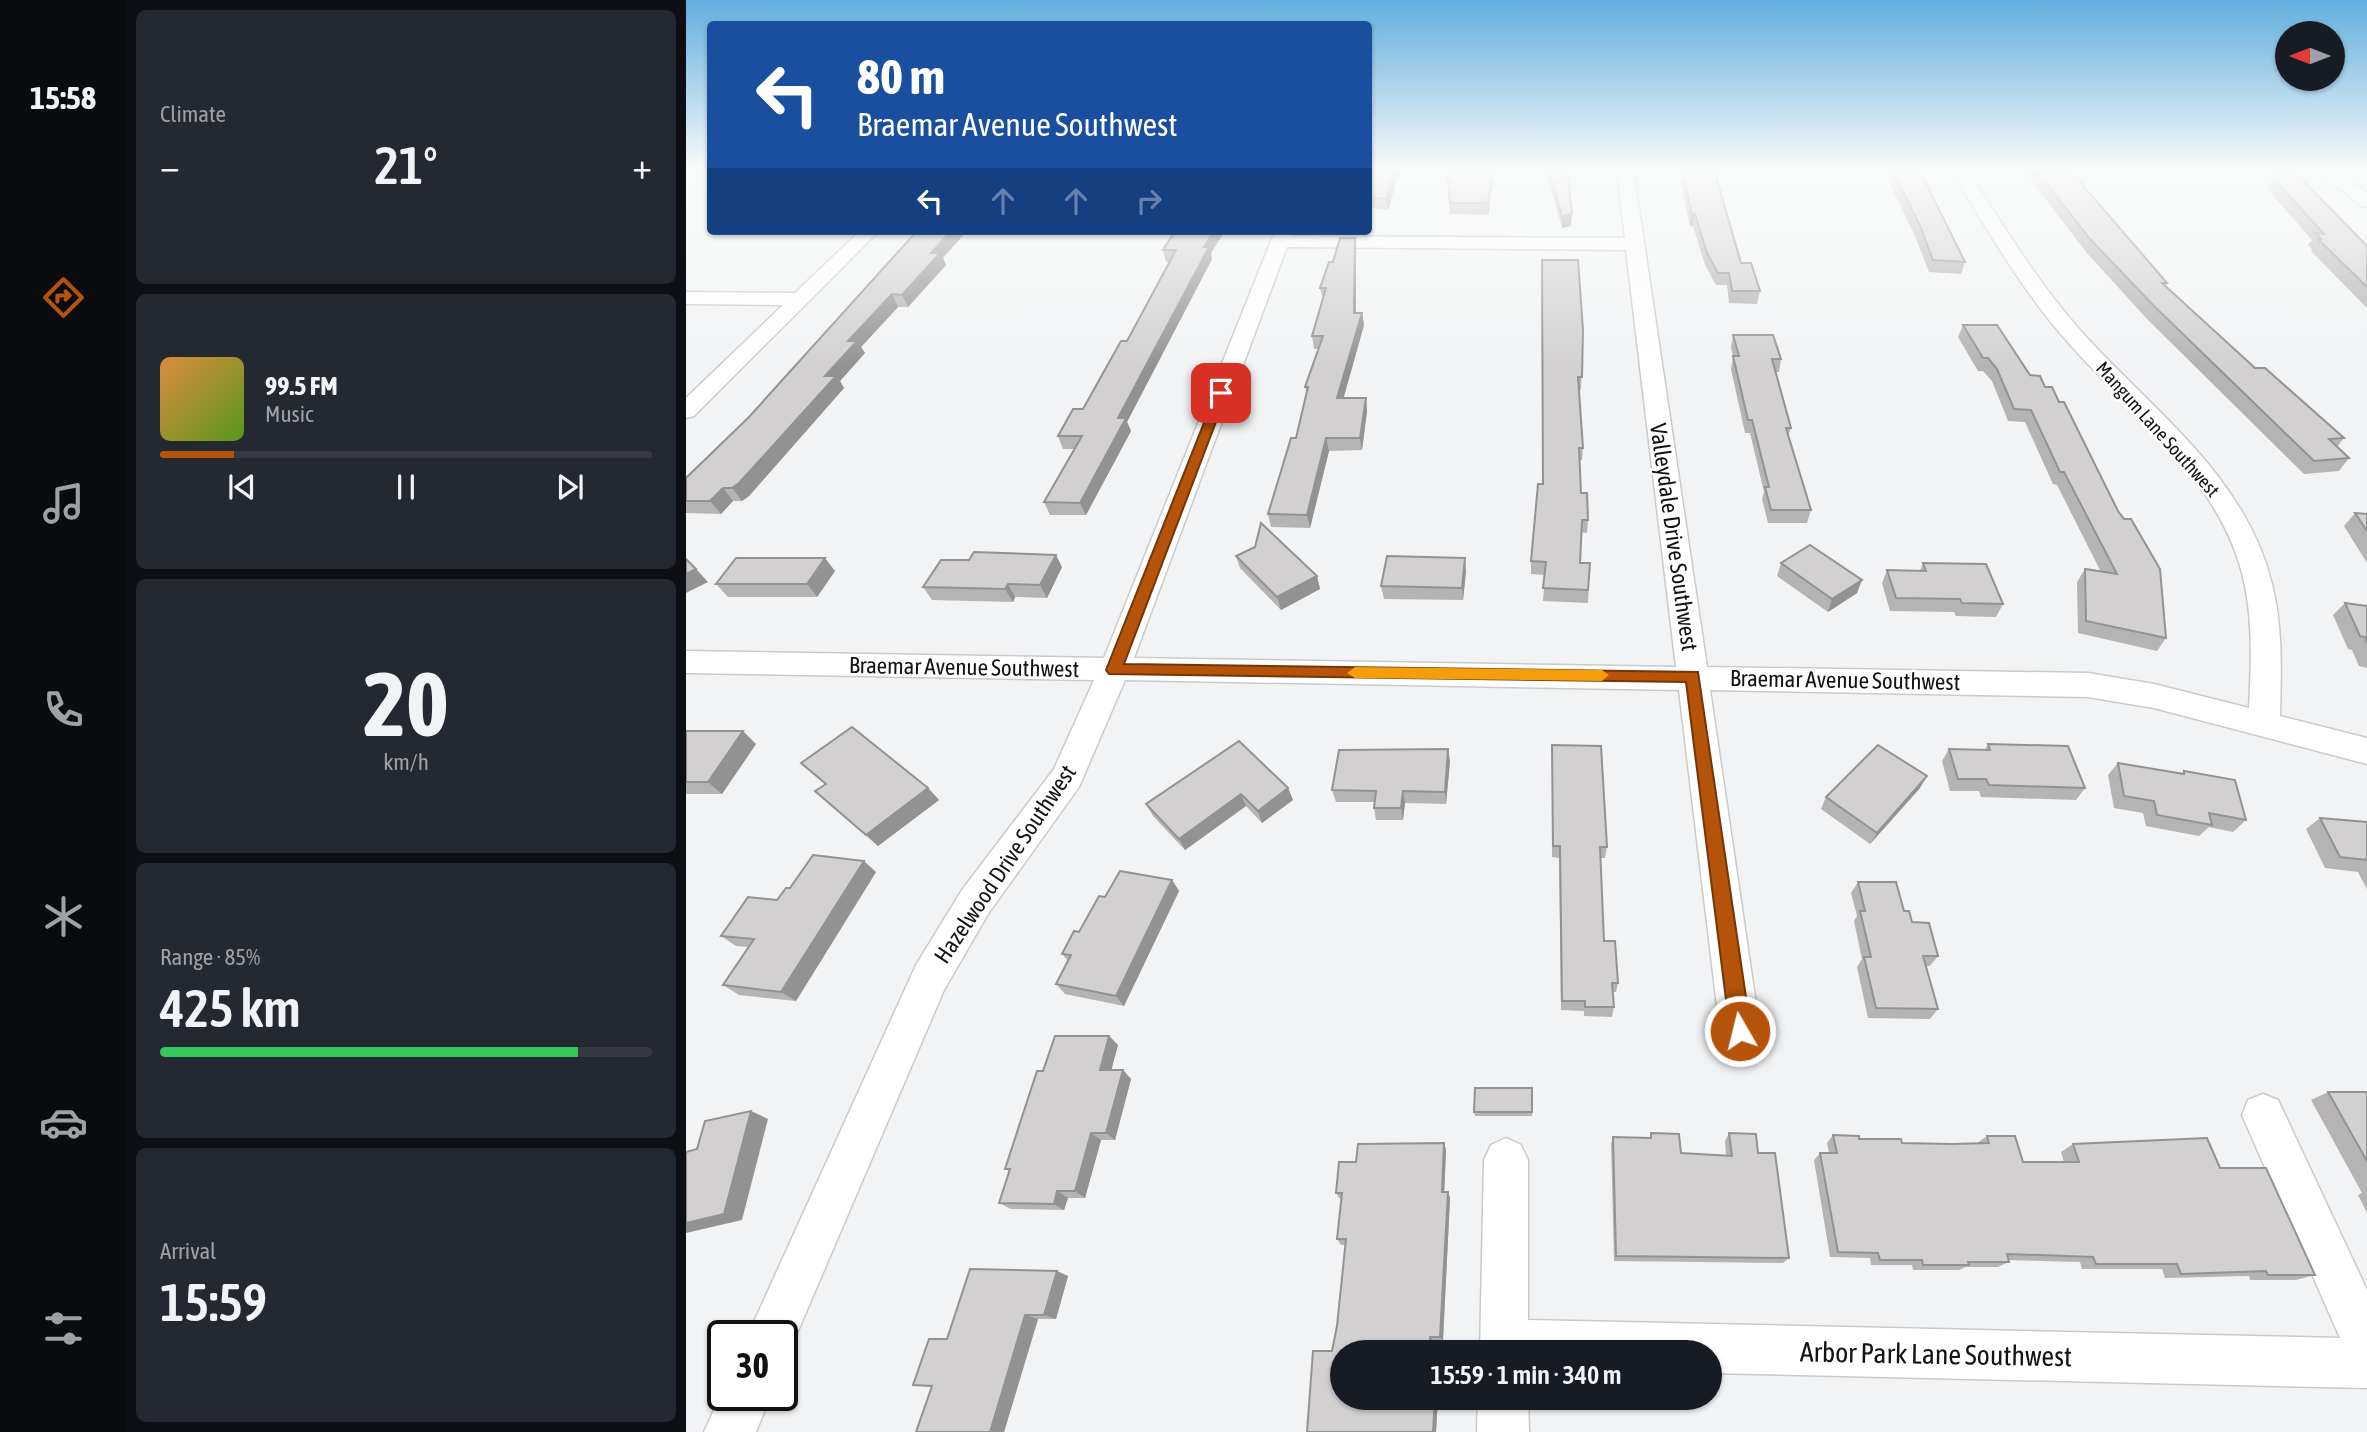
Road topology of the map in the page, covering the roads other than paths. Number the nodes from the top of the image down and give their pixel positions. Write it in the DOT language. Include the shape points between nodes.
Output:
graph roads {
  1 [pos="866,235"];
  2 [pos="1634,235"];
  3 [pos="2000,235"];
  4 [pos="1282,236"];
  5 [pos="1635,244"];
  6 [pos="686,298"];
  7 [pos="799,299"];
  8 [pos="686,411"];
  9 [pos="686,662"];
  10 [pos="1114,670"];
  11 [pos="1693,677"];
  12 [pos="2264,725"];
  13 [pos="2367,751"];
  14 [pos="1740,1031"];
  15 [pos="2263,1115"];
  16 [pos="1506,1160"];
  17 [pos="779,1320"];
  18 [pos="1504,1340"];
  19 [pos="2367,1344"];
  20 [pos="1722,1352"];
  21 [pos="2367,1363"];
  22 [pos="1503,1410"];
  23 [pos="739,1411"];
  24 [pos="730,1432"];
  25 [pos="1503,1432"];
  1 -- 7 [label="street"];
  2 -- 5 [label="street, Valleydale Drive Southwest"];
  3 -- 12 [label="street, Mangum Lane Southwest" via="2072,334 2192,461 2245,541 2262,590 2267,631"];
  4 -- 5 [label="street"];
  4 -- 10 [label="street, Hazelwood Drive Southwest"];
  5 -- 11 [label="street, Valleydale Drive Southwest"];
  6 -- 7 [label="street"];
  7 -- 8 [label="street"];
  9 -- 10 [label="street, Braemar Avenue Southwest"];
  10 -- 11 [label="street, Braemar Avenue Southwest"];
  10 -- 17 [label="street, Hazelwood Drive Southwest" via="1067,777 975,902 930,978"];
  11 -- 12 [label="street, Braemar Avenue Southwest" via="2088,685 2154,696"];
  11 -- 14 [label="street, Valleydale Drive Southwest"];
  12 -- 13 [label="street, Braemar Avenue Southwest"];
  15 -- 19 [label="street"];
  16 -- 18 [label="street"];
  20 -- 21 [label="street, Arbor Park Lane Southwest"];
  22 -- 25 [label="street"];
  23 -- 24 [label="street"];
}
